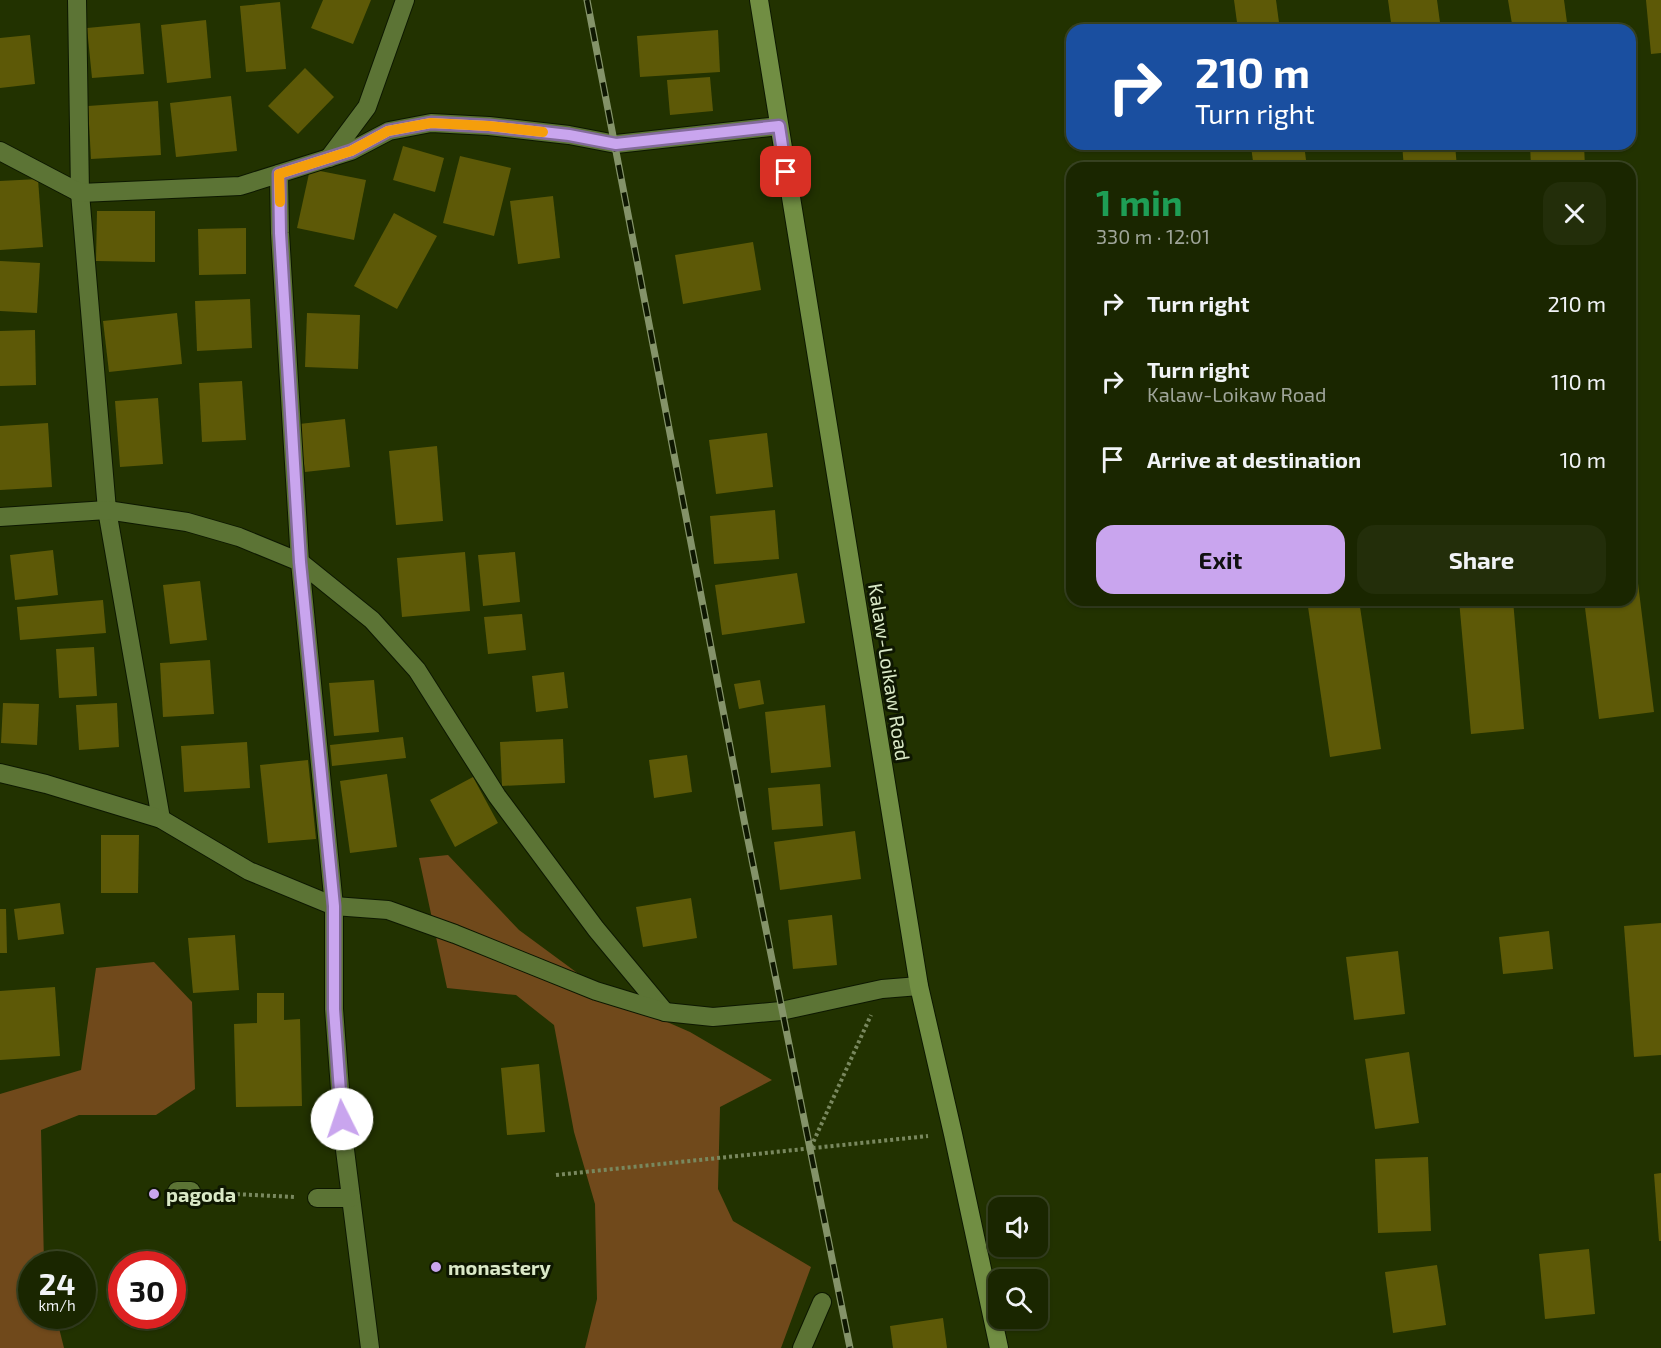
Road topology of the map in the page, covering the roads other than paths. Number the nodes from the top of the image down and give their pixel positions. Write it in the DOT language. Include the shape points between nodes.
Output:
graph roads {
  1 [pos="77,0"];
  2 [pos="405,0"];
  3 [pos="759,0"];
  4 [pos="779,126"];
  5 [pos="0,151"];
  6 [pos="329,158"];
  7 [pos="279,174"];
  8 [pos="81,193"];
  9 [pos="107,510"];
  10 [pos="0,517"];
  11 [pos="300,562"];
  12 [pos="0,773"];
  13 [pos="161,819"];
  14 [pos="334,906"];
  15 [pos="919,986"];
  16 [pos="665,1012"];
  17 [pos="317,1198"];
  18 [pos="351,1198"];
  19 [pos="822,1302"];
  20 [pos="370,1348"];
  21 [pos="802,1348"];
  22 [pos="999,1348"];
  1 -- 8 [label="street"];
  2 -- 6 [label="street" via="368,107"];
  3 -- 4 [label="main road, Kalaw-Loikaw Road"];
  4 -- 6 [label="street" via="616,144 569,135 431,123 388,131"];
  4 -- 15 [label="main road, Kalaw-Loikaw Road"];
  5 -- 8 [label="street"];
  6 -- 7 [label="street"];
  7 -- 8 [label="street" via="240,186"];
  7 -- 11 [label="street"];
  8 -- 9 [label="street"];
  9 -- 10 [label="street"];
  9 -- 11 [label="street" via="187,522 239,537"];
  9 -- 13 [label="street"];
  11 -- 14 [label="street"];
  11 -- 16 [label="street" via="372,620 417,670 497,796 603,938"];
  12 -- 13 [label="street"];
  13 -- 14 [label="street" via="249,871"];
  14 -- 16 [label="street" via="388,909 596,991"];
  14 -- 18 [label="street" via="334,1009"];
  15 -- 16 [label="street" via="882,989 781,1011 713,1017"];
  15 -- 22 [label="main road, Kalaw-Loikaw Road"];
  17 -- 18 [label="street"];
  18 -- 20 [label="street"];
  19 -- 21 [label="street"];
}
